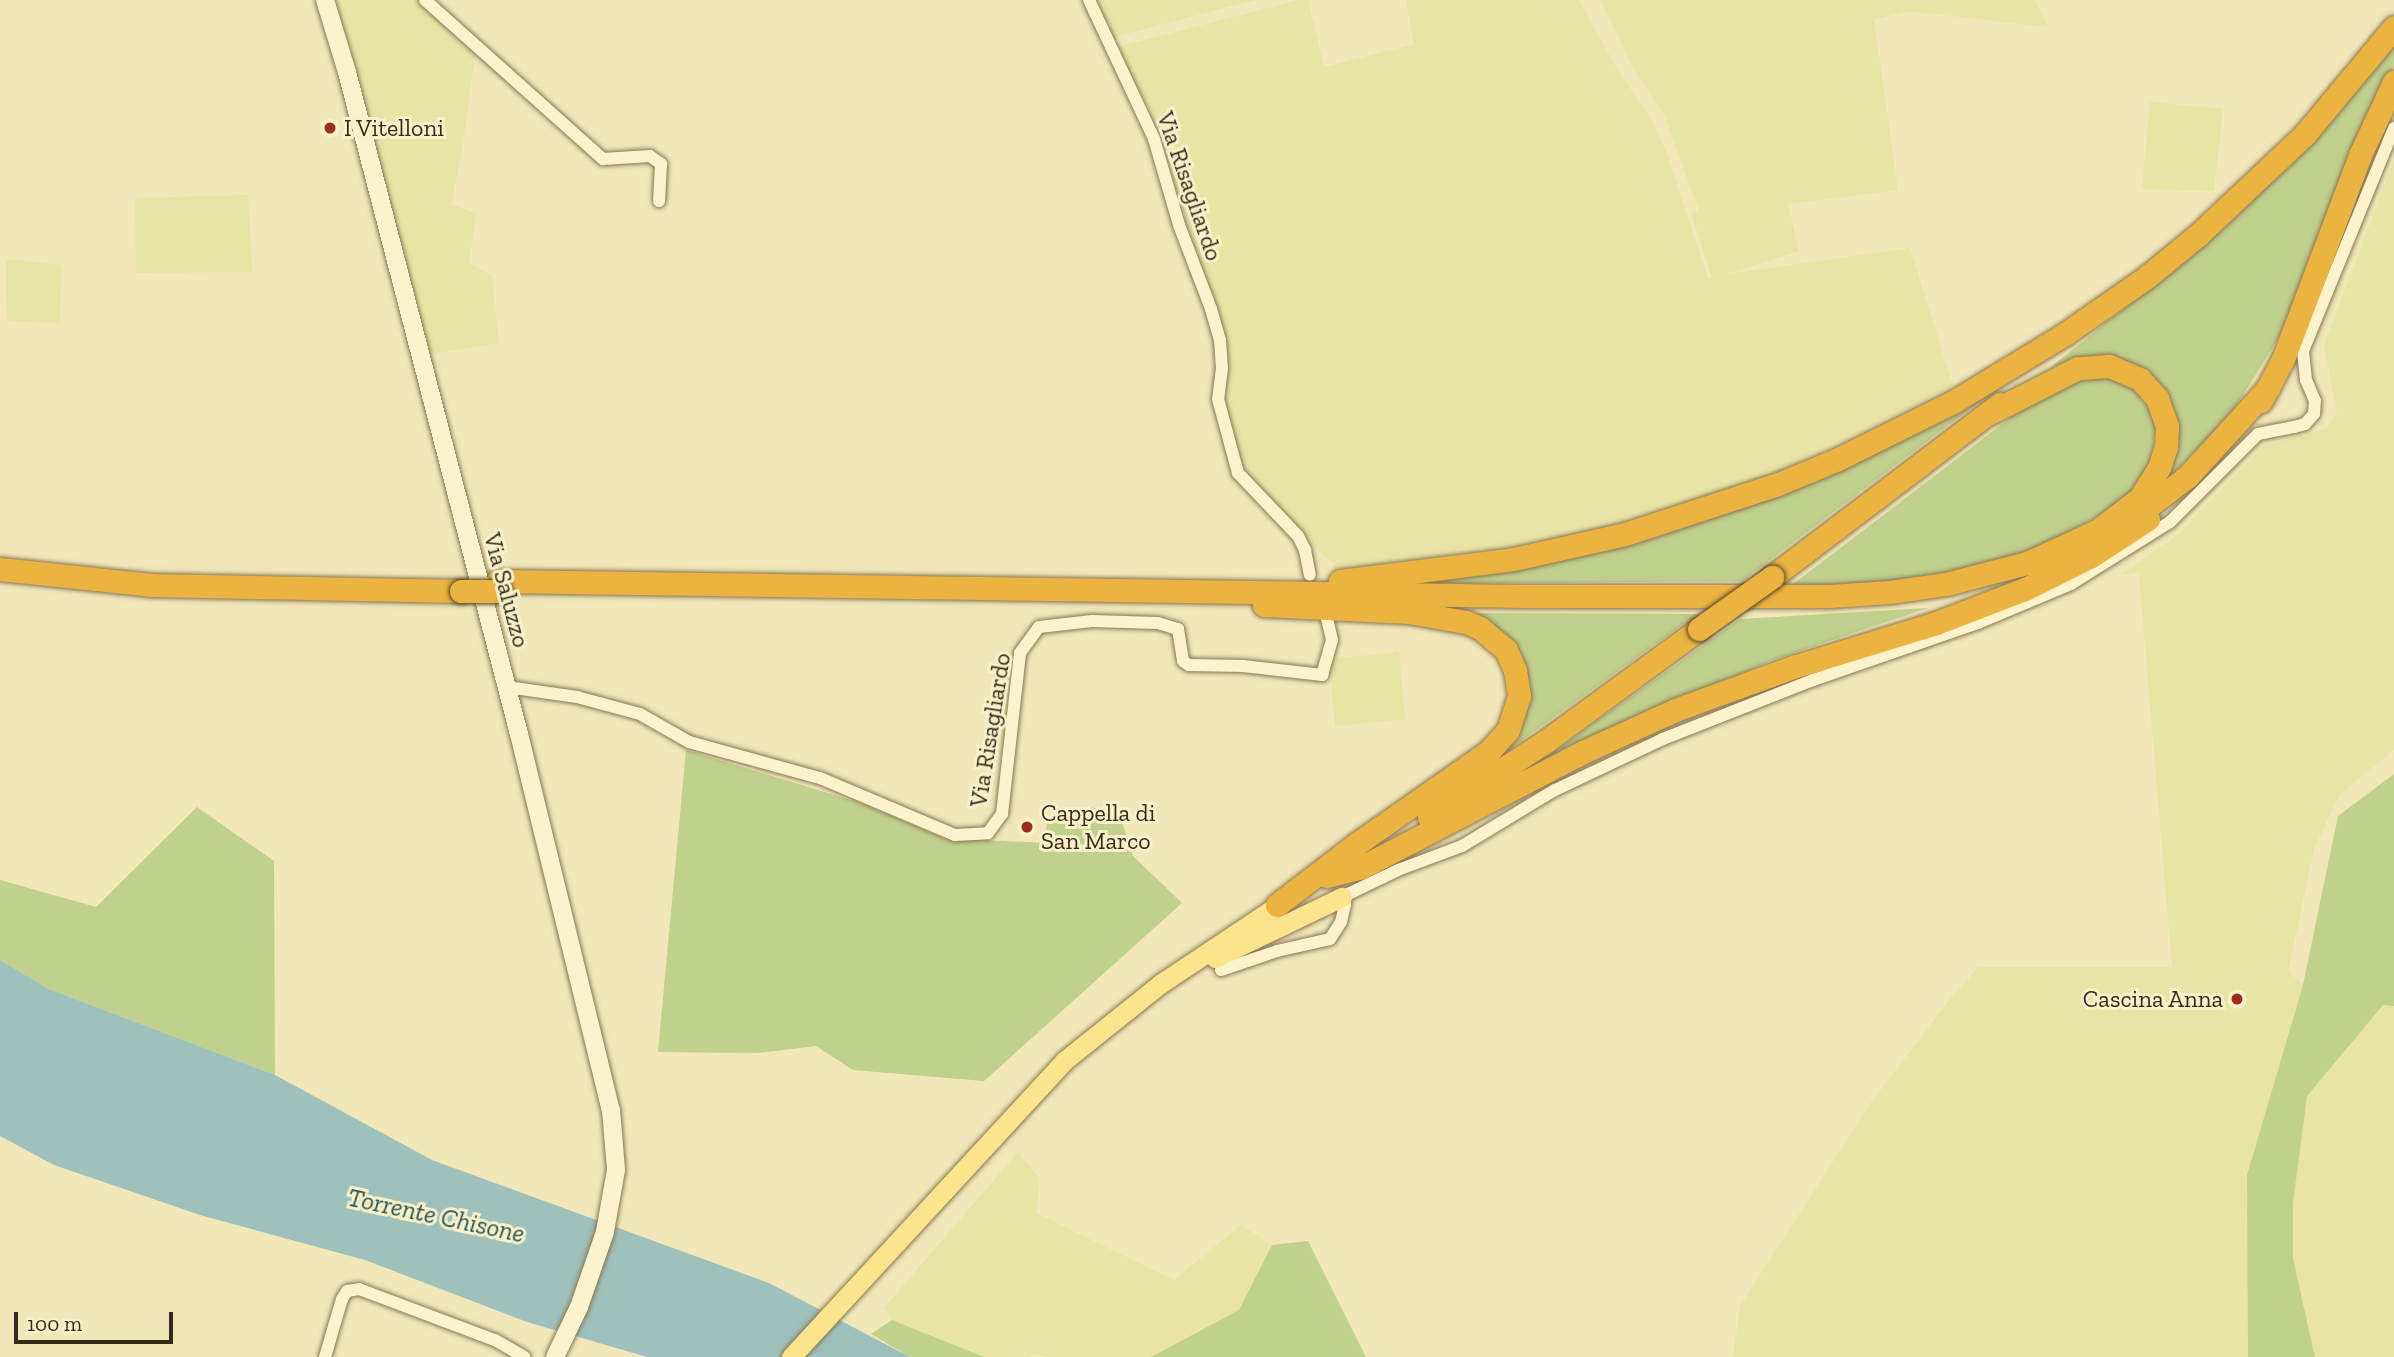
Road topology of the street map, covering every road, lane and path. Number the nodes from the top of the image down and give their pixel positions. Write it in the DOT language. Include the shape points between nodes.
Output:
graph roads {
  1 [pos="325,0"];
  2 [pos="425,0"];
  3 [pos="1090,0"];
  4 [pos="2394,27"];
  5 [pos="2394,82"];
  6 [pos="2394,128"];
  7 [pos="659,201"];
  8 [pos="2148,276"];
  9 [pos="2268,388"];
  10 [pos="1990,413"];
  11 [pos="0,559"];
  12 [pos="0,569"];
  13 [pos="1310,575"];
  14 [pos="460,586"];
  15 [pos="1212,595"];
  16 [pos="1327,618"];
  17 [pos="507,687"];
  18 [pos="1326,876"];
  19 [pos="1342,897"];
  20 [pos="1277,905"];
  21 [pos="1221,970"];
  22 [pos="1160,984"];
  23 [pos="325,1357"];
  24 [pos="526,1357"];
  25 [pos="555,1357"];
  26 [pos="791,1357"];
  1 -- 17 [label="main road, Via Saluzzo"];
  2 -- 7 [label="street" via="603,159 650,156 661,164"];
  3 -- 13 [label="street, Via Risagliardo" via="1154,139 1179,225 1211,309 1220,340 1218,399 1238,473 1298,536"];
  4 -- 8 [label="highway" via="2270,169"];
  5 -- 9 [label="highway" via="2360,155 2305,304"];
  6 -- 19 [label="street" via="2303,351 2315,407 2312,419 2258,434 2170,522 2071,584 1978,624 1813,680 1663,739 1555,790 1462,846"];
  8 -- 10 [label="highway"];
  8 -- 15 [label="highway" via="2055,340 1952,402 1838,459 1710,509 1625,534 1501,561"];
  9 -- 15 [label="highway" via="2188,476 2125,524 2045,565 1949,591 1830,604 1707,606"];
  9 -- 18 [label="highway" via="2252,416 2211,463 2164,507 2123,537 2054,575 1936,623 1675,710 1583,752 1362,867"];
  10 -- 15 [label="highway" via="2078,368 2109,366 2140,379 2157,398 2167,426 2166,447 2152,482 2110,523 2027,563 1919,589 1830,596"];
  10 -- 18 [label="highway, bridge" via="1546,741 1453,803"];
  11 -- 14 [label="highway" via="152,575"];
  12 -- 14 [label="highway" via="151,585"];
  14 -- 15 [label="highway, bridge"];
  15 -- 20 [label="highway" via="1296,609 1409,611 1449,617 1493,637 1512,660 1519,682 1514,717 1497,744"];
  16 -- 17 [label="street, Via Risagliardo" via="1332,640 1322,675 1189,665 1183,661 1178,629 1158,623 1092,621 1039,627 1020,653 1002,814 988,833 956,835 820,778 689,742 640,714 577,697"];
  17 -- 25 [label="main road, Via Saluzzo" via="611,1110 616,1154 612,1197 596,1262"];
  18 -- 20 [label="main road"];
  19 -- 21 [label="street" via="1342,922 1329,939"];
  19 -- 22 [label="main road"];
  20 -- 22 [label="main road"];
  22 -- 26 [label="main road" via="1064,1061"];
  23 -- 24 [label="street" via="342,1299 347,1291 359,1289 495,1340"];
}
